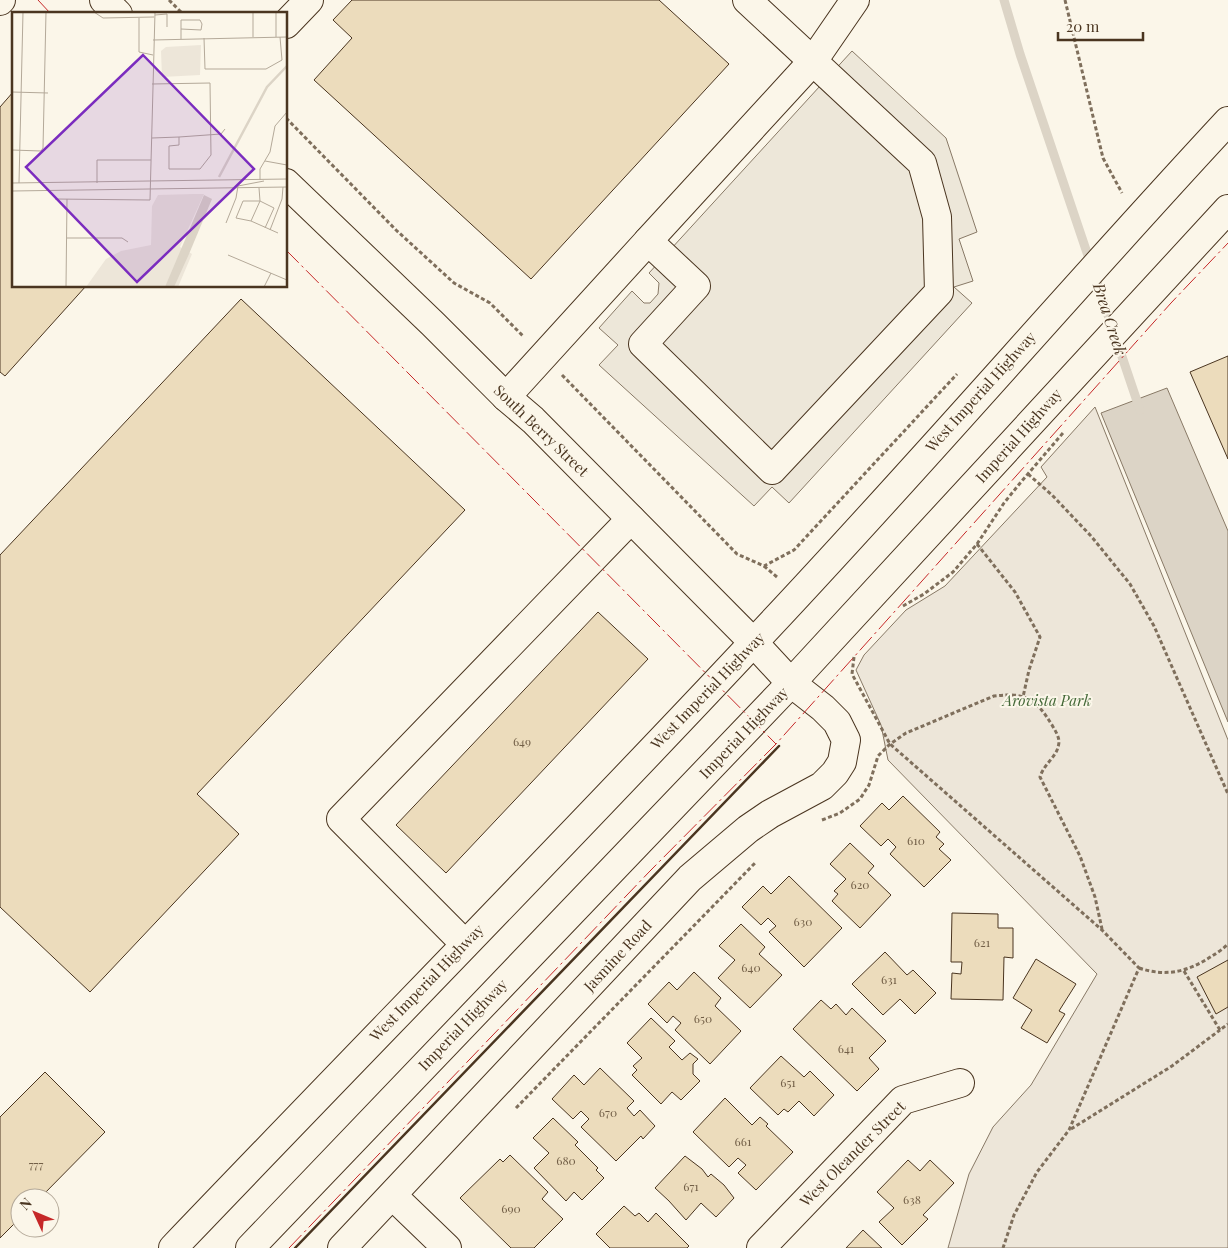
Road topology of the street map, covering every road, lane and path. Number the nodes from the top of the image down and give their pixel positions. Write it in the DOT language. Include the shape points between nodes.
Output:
graph roads {
  1 [pos="104,0"];
  2 [pos="169,0"];
  3 [pos="309,0"];
  4 [pos="747,0"];
  5 [pos="855,0"];
  6 [pos="875,0"];
  7 [pos="1065,0"];
  8 [pos="116,12"];
  9 [pos="181,12"];
  10 [pos="288,22"];
  11 [pos="813,61"];
  12 [pos="1228,121"];
  13 [pos="288,185"];
  14 [pos="1122,193"];
  15 [pos="1228,209"];
  16 [pos="648,241"];
  17 [pos="506,397"];
  18 [pos="1065,431"];
  19 [pos="1028,474"];
  20 [pos="631,519"];
  21 [pos="977,544"];
  22 [pos="898,611"];
  23 [pos="754,643"];
  24 [pos="855,652"];
  25 [pos="791,683"];
  26 [pos="1023,697"];
  27 [pos="890,744"];
  28 [pos="1228,794"];
  29 [pos="816,823"];
  30 [pos="761,856"];
  31 [pos="1102,930"];
  32 [pos="465,944"];
  33 [pos="1228,944"];
  34 [pos="1139,968"];
  35 [pos="1184,971"];
  36 [pos="1228,1024"];
  37 [pos="1220,1030"];
  38 [pos="960,1083"];
  39 [pos="514,1109"];
  40 [pos="1069,1130"];
  41 [pos="393,1196"];
  42 [pos="173,1248"];
  43 [pos="250,1248"];
  44 [pos="342,1248"];
  45 [pos="447,1248"];
  46 [pos="760,1248"];
  47 [pos="1002,1248"];
  1 -- 8 [label="main road"];
  2 -- 9 [label="path"];
  3 -- 10 [label="main road"];
  4 -- 11 [label="main road"];
  5 -- 11 [label="main road"];
  6 -- 11 [label="main road" via="850,38"];
  7 -- 14 [label="path" via="1103,158"];
  11 -- 16 [label="main road"];
  11 -- 16 [label="main road" via="922,163 937,217 939,292 772,470 643,344 696,286"];
  12 -- 23 [label="main road, West Imperial Highway"];
  13 -- 17 [label="main road, South Berry Street"];
  15 -- 25 [label="main road, Imperial Highway"];
  16 -- 17 [label="main road"];
  17 -- 20 [label="main road, South Berry Street"];
  18 -- 19 [label="path"];
  19 -- 21 [label="path"];
  19 -- 28 [label="path" via="1092,536 1130,584 1154,626"];
  20 -- 23 [label="main road, South Berry Street"];
  20 -- 32 [label="main road" via="341,819"];
  21 -- 22 [label="path" via="953,572"];
  21 -- 26 [label="path" via="1015,592 1040,636"];
  23 -- 25 [label="main road, South Berry Street"];
  23 -- 32 [label="main road, West Imperial Highway"];
  24 -- 27 [label="path" via="852,674"];
  25 -- 41 [label="main road, Jasmine Road" via="837,722 846,740 842,762 835,774 822,786 748,829 690,878"];
  25 -- 43 [label="main road, Imperial Highway"];
  26 -- 27 [label="path" via="1010,694 994,696 906,733"];
  26 -- 31 [label="path" via="1041,707 1060,741 1058,750 1040,777 1080,856 1095,897"];
  27 -- 29 [label="path" via="878,756 870,785 860,798 840,813"];
  27 -- 31 [label="path"];
  30 -- 39 [label="path"];
  31 -- 34 [label="path"];
  32 -- 42 [label="main road, West Imperial Highway"];
  33 -- 35 [label="path"];
  34 -- 35 [label="path" via="1151,972"];
  34 -- 40 [label="path"];
  35 -- 37 [label="path"];
  36 -- 37 [label="path"];
  37 -- 40 [label="path" via="1172,1066"];
  38 -- 46 [label="main road, West Oleander Street" via="903,1100"];
  40 -- 47 [label="path" via="1037,1172 1014,1215"];
  41 -- 44 [label="main road, Jasmine Road"];
  41 -- 45 [label="main road"];
}
